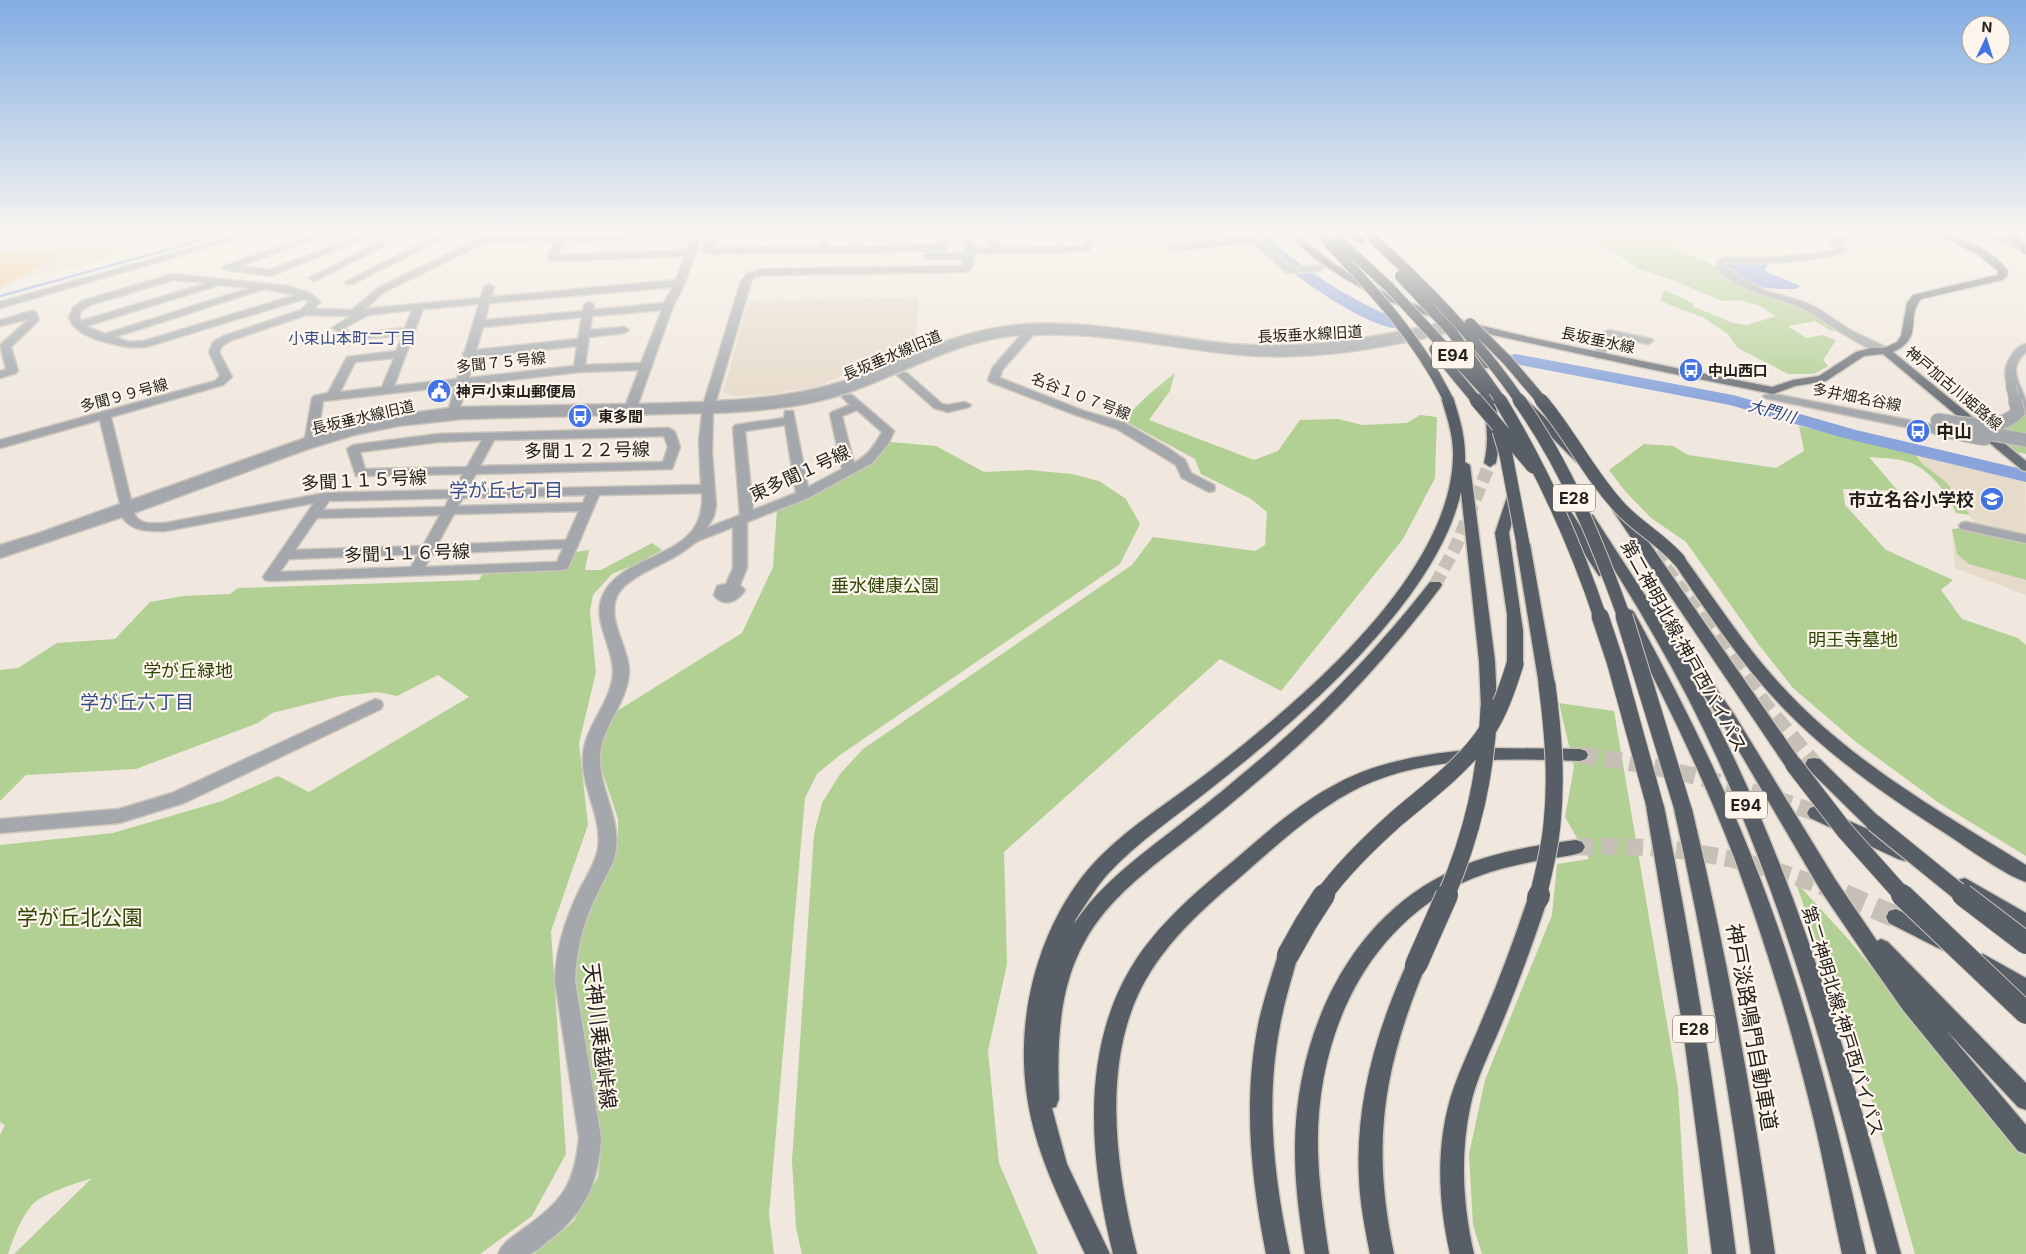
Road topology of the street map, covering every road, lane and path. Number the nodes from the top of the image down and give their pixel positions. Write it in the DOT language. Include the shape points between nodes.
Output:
graph roads {
  1 [pos="34,291"];
  2 [pos="51,291"];
  3 [pos="128,291"];
  4 [pos="193,291"];
  5 [pos="253,291"];
  6 [pos="293,291"];
  7 [pos="380,291"];
  8 [pos="487,291"];
  9 [pos="591,291"];
  10 [pos="596,291"];
  11 [pos="676,291"];
  12 [pos="743,291"];
  13 [pos="1359,291"];
  14 [pos="1374,291"];
  15 [pos="1375,291"];
  16 [pos="1380,291"];
  17 [pos="1393,291"];
  18 [pos="1413,291"];
  19 [pos="1416,291"];
  20 [pos="1425,291"];
  21 [pos="1428,291"];
  22 [pos="1758,291"];
  23 [pos="1941,291"];
  24 [pos="306,295"];
  25 [pos="168,298"];
  26 [pos="0,300"];
  27 [pos="484,301"];
  28 [pos="415,304"];
  29 [pos="0,305"];
  30 [pos="668,306"];
  31 [pos="201,307"];
  32 [pos="187,311"];
  33 [pos="305,312"];
  34 [pos="359,312"];
  35 [pos="588,314"];
  36 [pos="223,321"];
  37 [pos="0,323"];
  38 [pos="78,324"];
  39 [pos="477,324"];
  40 [pos="1453,325"];
  41 [pos="1033,329"];
  42 [pos="624,330"];
  43 [pos="409,331"];
  44 [pos="105,337"];
  45 [pos="584,338"];
  46 [pos="5,340"];
  47 [pos="1648,341"];
  48 [pos="2026,347"];
  49 [pos="1886,351"];
  50 [pos="400,354"];
  51 [pos="468,354"];
  52 [pos="1600,356"];
  53 [pos="645,366"];
  54 [pos="579,369"];
  55 [pos="0,375"];
  56 [pos="904,375"];
  57 [pos="460,382"];
  58 [pos="2012,386"];
  59 [pos="387,390"];
  60 [pos="1771,393"];
  61 [pos="333,395"];
  62 [pos="848,397"];
  63 [pos="965,405"];
  64 [pos="710,406"];
  65 [pos="858,406"];
  66 [pos="630,408"];
  67 [pos="2026,411"];
  68 [pos="452,413"];
  69 [pos="105,416"];
  70 [pos="1938,424"];
  71 [pos="490,437"];
  72 [pos="1459,438"];
  73 [pos="2026,440"];
  74 [pos="310,442"];
  75 [pos="0,444"];
  76 [pos="2026,447"];
  77 [pos="1490,463"];
  78 [pos="2026,467"];
  79 [pos="849,470"];
  80 [pos="471,471"];
  81 [pos="1551,479"];
  82 [pos="1209,488"];
  83 [pos="708,489"];
  84 [pos="594,492"];
  85 [pos="458,494"];
  86 [pos="1514,494"];
  87 [pos="803,495"];
  88 [pos="325,497"];
  89 [pos="1616,502"];
  90 [pos="588,507"];
  91 [pos="127,508"];
  92 [pos="449,510"];
  93 [pos="313,514"];
  94 [pos="743,518"];
  95 [pos="1966,526"];
  96 [pos="693,538"];
  97 [pos="2026,539"];
  98 [pos="1603,540"];
  99 [pos="572,544"];
  100 [pos="0,549"];
  101 [pos="427,550"];
  102 [pos="0,554"];
  103 [pos="285,555"];
  104 [pos="415,572"];
  105 [pos="1435,585"];
  106 [pos="732,587"];
  107 [pos="375,705"];
  108 [pos="1580,755"];
  109 [pos="1814,764"];
  110 [pos="1816,813"];
  111 [pos="0,826"];
  112 [pos="1576,847"];
  113 [pos="1809,854"];
  114 [pos="2026,874"];
  115 [pos="1896,917"];
  116 [pos="2026,923"];
  117 [pos="2026,943"];
  118 [pos="2026,989"];
  119 [pos="2026,1013"];
  120 [pos="2026,1099"];
  121 [pos="2026,1143"];
  122 [pos="1077,1213"];
  123 [pos="510,1254"];
  124 [pos="1098,1254"];
  125 [pos="1125,1254"];
  126 [pos="1278,1254"];
  127 [pos="1317,1254"];
  128 [pos="1382,1254"];
  129 [pos="1462,1254"];
  130 [pos="1724,1254"];
  131 [pos="1763,1254"];
  132 [pos="1854,1254"];
  133 [pos="1889,1254"];
  1 -- 26 [label="street"];
  2 -- 29 [label="street"];
  3 -- 38 [label="street" via="86,303 74,317"];
  4 -- 25 [label="street"];
  5 -- 31 [label="street"];
  6 -- 24 [label="street"];
  7 -- 34 [label="street"];
  8 -- 27 [label="street"];
  9 -- 10 [label="street"];
  9 -- 27 [label="street"];
  9 -- 35 [label="street"];
  11 -- 30 [label="street"];
  12 -- 64 [label="street, 天神川乗越峠線"];
  13 -- 40 [label="main road, 長坂垂水線" via="1380,301"];
  14 -- 40 [label="main road, 長坂垂水線"];
  15 -- 72 [label="highway, bridge" via="1431,362 1447,397"];
  16 -- 81 [label="highway, 第二神明北線;神戸西バイパス / E94, bridge"];
  17 -- 81 [label="highway, 第二神明北線;神戸西バイパス / E94, bridge" via="1467,370"];
  18 -- 86 [label="highway, bridge" via="1482,389 1499,431"];
  19 -- 130 [label="highway, E28, bridge" via="1479,368 1543,472 1571,536 1608,639 1655,806 1671,886 1711,1144"];
  20 -- 131 [label="highway, 神戸淡路鳴門自動車道 / E28, bridge" via="1447,309 1496,368 1541,433 1608,573 1633,642 1683,809 1703,893 1726,1009"];
  21 -- 89 [label="highway, bridge" via="1477,330 1512,365 1555,417"];
  22 -- 49 [label="street" via="1813,310 1846,332"];
  23 -- 49 [label="main road, 神戸加古川姫路線" via="1918,297 1912,303 1904,340"];
  24 -- 33 [label="street" via="315,302"];
  24 -- 36 [label="street"];
  25 -- 32 [label="street"];
  25 -- 38 [label="street"];
  27 -- 28 [label="street"];
  27 -- 39 [label="street"];
  28 -- 34 [label="street"];
  28 -- 43 [label="street"];
  30 -- 35 [label="street"];
  30 -- 53 [label="street"];
  31 -- 32 [label="street"];
  31 -- 36 [label="street"];
  32 -- 44 [label="street"];
  33 -- 34 [label="street"];
  33 -- 69 [label="street, 多聞９９号線" via="217,344 214,352 226,377 219,384"];
  34 -- 43 [label="street" via="337,328 349,337"];
  35 -- 39 [label="street"];
  35 -- 45 [label="street"];
  36 -- 44 [label="street" via="145,344 128,345"];
  37 -- 46 [label="street" via="32,314 34,320"];
  38 -- 44 [label="street"];
  39 -- 51 [label="street"];
  40 -- 41 [label="street, 長坂垂水線旧道" via="1373,346 1286,353"];
  40 -- 52 [label="main road, 長坂垂水線"];
  40 -- 60 [label="main road, 長坂垂水線" via="1590,360"];
  40 -- 77 [label="highway" via="1482,383 1494,441"];
  40 -- 89 [label="highway" via="1555,435 1597,475"];
  41 -- 64 [label="street, 長坂垂水線旧道" via="966,342 859,386 814,400 774,406"];
  41 -- 82 [label="street, 名谷１０７号線" via="997,370 994,380 1121,426 1164,451 1181,463 1186,475"];
  42 -- 45 [label="street"];
  43 -- 50 [label="street"];
  45 -- 51 [label="street"];
  45 -- 54 [label="street"];
  46 -- 55 [label="street" via="12,371"];
  47 -- 52 [label="street" via="1609,333 1604,335"];
  48 -- 58 [label="street" via="2010,367"];
  49 -- 60 [label="main road" via="1860,354 1822,379 1793,382"];
  49 -- 78 [label="main road, 神戸加古川姫路線"];
  50 -- 59 [label="street"];
  50 -- 61 [label="street" via="351,359"];
  51 -- 57 [label="street"];
  52 -- 60 [label="main road, 長坂垂水線"];
  53 -- 54 [label="street, 多聞７５号線"];
  53 -- 66 [label="street"];
  54 -- 57 [label="street, 多聞７５号線"];
  56 -- 63 [label="street" via="938,406 948,409"];
  57 -- 59 [label="street, 多聞７５号線"];
  57 -- 68 [label="street"];
  58 -- 67 [label="street"];
  58 -- 70 [label="street, bridge" via="2018,412 2011,420 1984,425"];
  59 -- 61 [label="street, 多聞７５号線"];
  60 -- 70 [label="street, 多井畑名谷線"];
  60 -- 70 [label="street, 多井畑名谷線"];
  61 -- 74 [label="street" via="318,398"];
  62 -- 65 [label="street, 東多聞１号線"];
  64 -- 66 [label="street, 長坂垂水線旧道"];
  64 -- 83 [label="street, 天神川乗越峠線" via="707,416"];
  65 -- 79 [label="street" via="836,414"];
  65 -- 79 [label="street, 東多聞１号線" via="888,431 868,460"];
  66 -- 68 [label="street, 長坂垂水線旧道"];
  68 -- 74 [label="street, 長坂垂水線旧道"];
  69 -- 75 [label="street, 多聞９９号線"];
  69 -- 91 [label="street"];
  70 -- 73 [label="street, 多井畑名谷線, bridge"];
  70 -- 76 [label="street, 多井畑名谷線, bridge"];
  71 -- 80 [label="street"];
  71 -- 80 [label="street, 多聞１２２号線" via="438,438 353,449 360,474"];
  71 -- 80 [label="street, 多聞１２２号線" via="669,432 674,447 668,466"];
  72 -- 122 [label="highway" via="1457,478 1446,520 1417,572 1386,615 1310,696 1257,743 1110,860 1089,883 1056,938 1038,1004 1034,1042 1036,1077 1053,1158"];
  72 -- 128 [label="highway, bridge" via="1487,661 1489,708 1484,770 1470,834 1458,869 1390,1030 1380,1067 1370,1122 1370,1180"];
  74 -- 91 [label="street, 長坂垂水線旧道"];
  79 -- 87 [label="street, 東多聞１号線"];
  80 -- 85 [label="street"];
  81 -- 98 [label="highway, 第二神明北線;神戸西バイパス / E94"];
  81 -- 132 [label="highway, 第二神明北線;神戸西バイパス / E94" via="1619,597 1686,725 1720,800 1755,891 1788,992 1824,1118"];
  83 -- 84 [label="street, 多聞１１５号線"];
  83 -- 96 [label="street, 天神川乗越峠線" via="709,513"];
  84 -- 85 [label="street, 多聞１１５号線"];
  84 -- 90 [label="street, 多聞１１６号線"];
  85 -- 88 [label="street, 多聞１１５号線"];
  85 -- 92 [label="street"];
  86 -- 126 [label="highway, bridge" via="1514,503 1503,526 1503,541 1517,641 1515,664 1504,700 1481,742 1442,783 1375,838 1327,888 1288,955 1267,1036 1261,1089 1262,1149"];
  86 -- 129 [label="highway, bridge" via="1547,685 1554,746 1554,796 1538,898 1507,985 1471,1068 1460,1106 1452,1147 1452,1193"];
  87 -- 94 [label="street, 東多聞１号線"];
  87 -- 94 [label="street" via="789,415 739,428"];
  88 -- 91 [label="street, 多聞１１５号線" via="165,527 141,526 132,521"];
  88 -- 93 [label="street, 多聞１１６号線"];
  89 -- 114 [label="highway, bridge" via="1679,560 1731,634 1793,708 1900,794"];
  89 -- 119 [label="highway, bridge" via="1794,765 1845,831 1902,895"];
  90 -- 92 [label="street"];
  90 -- 99 [label="street, 多聞１１６号線"];
  91 -- 100 [label="street, 長坂垂水線旧道"];
  91 -- 102 [label="street, 長坂垂水線旧道" via="60,536"];
  92 -- 93 [label="street"];
  92 -- 101 [label="street"];
  93 -- 103 [label="street, 多聞１１６号線"];
  94 -- 96 [label="street, 東多聞１号線"];
  94 -- 106 [label="street" via="740,568"];
  95 -- 97 [label="street"];
  96 -- 123 [label="street, 天神川乗越峠線" via="620,582 608,599 607,611 621,673 612,704 591,748 592,768 606,821 607,850 570,934 565,966 590,1154 580,1192 571,1206"];
  98 -- 113 [label="highway" via="1698,672"];
  98 -- 133 [label="highway, 第二神明北線;神戸西バイパス / E94" via="1710,726 1744,799 1814,988"];
  99 -- 101 [label="street"];
  99 -- 104 [label="street, 多聞１１６号線" via="562,566"];
  101 -- 103 [label="street"];
  101 -- 104 [label="street"];
  103 -- 104 [label="street, 多聞１１６号線" via="270,576"];
  105 -- 122 [label="highway" via="1380,655 1323,714 1117,887 1094,910 1077,935 1064,962 1054,996 1046,1069 1048,1110 1057,1156"];
  107 -- 111 [label="street" via="178,798 119,816"];
  108 -- 125 [label="highway" via="1511,753 1439,759 1382,773 1348,786 1299,817 1178,922 1142,968 1121,1010 1112,1043 1107,1081 1107,1158"];
  109 -- 117 [label="highway, bridge" via="1874,823"];
  110 -- 116 [label="highway" via="1909,856"];
  112 -- 127 [label="highway" via="1497,862 1437,887 1390,922 1364,951 1346,979 1325,1024 1313,1069 1306,1121 1306,1179"];
  113 -- 120 [label="highway" via="1888,957"];
  113 -- 121 [label="highway" via="1910,1003"];
  115 -- 118 [label="highway"];
  122 -- 124 [label="highway"];
}
